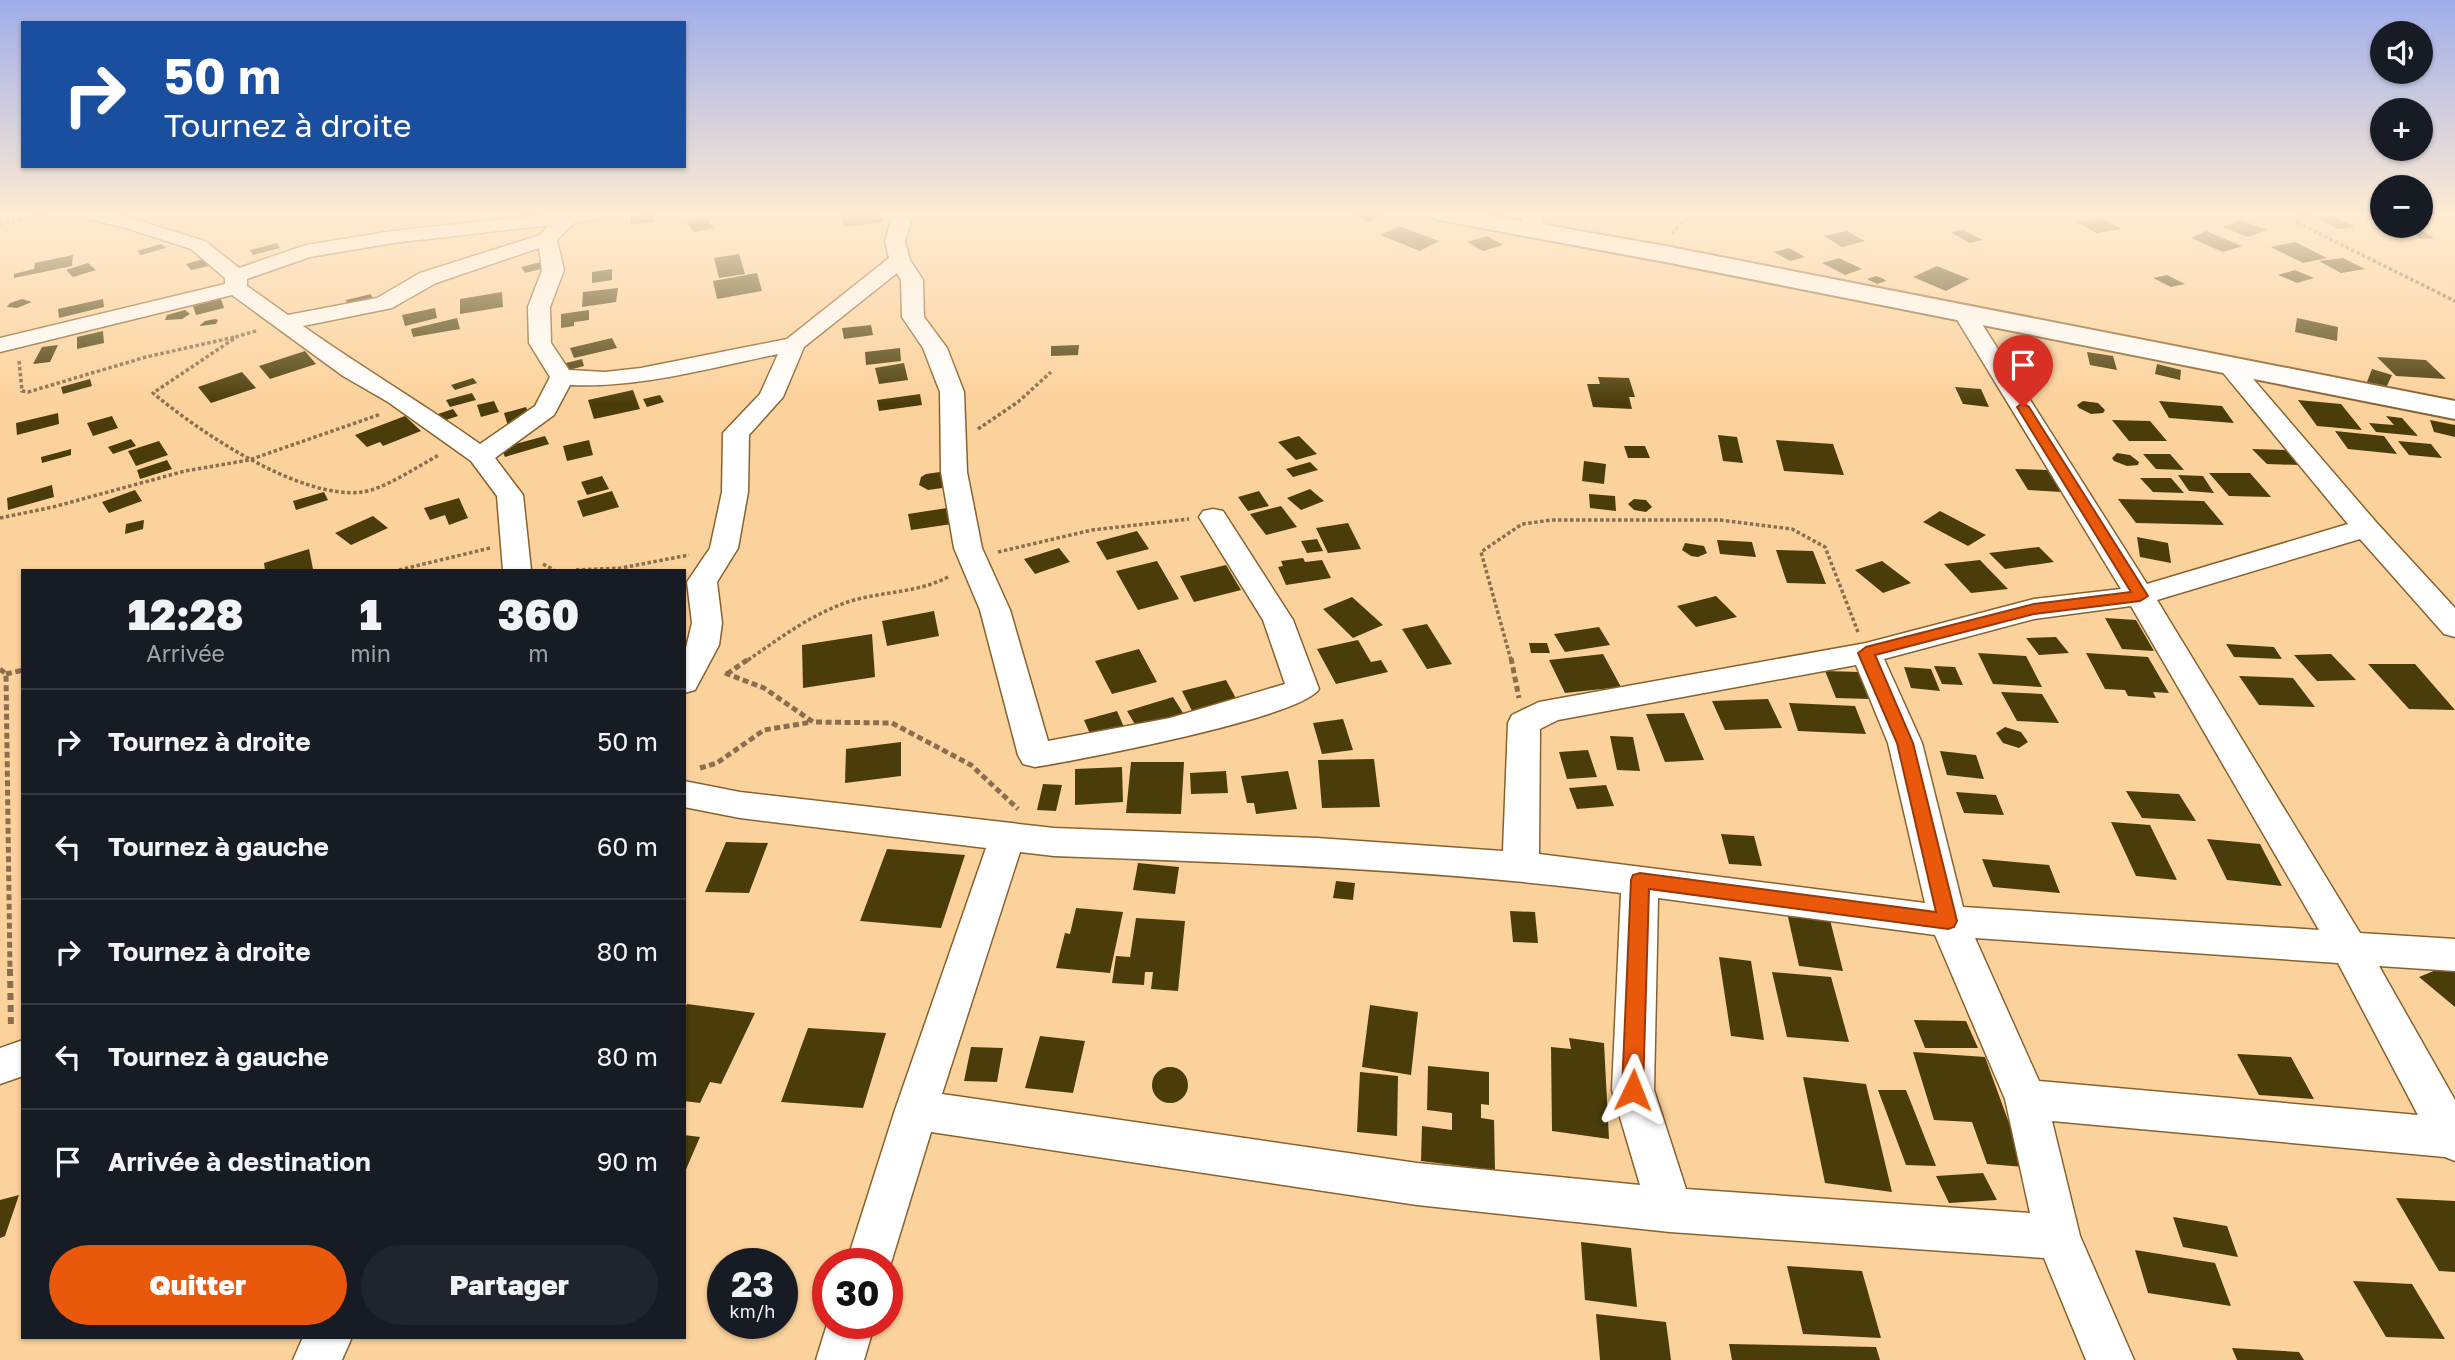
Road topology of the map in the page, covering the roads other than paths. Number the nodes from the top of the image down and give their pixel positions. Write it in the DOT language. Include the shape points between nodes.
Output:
graph roads {
  1 [pos="231,277"];
  2 [pos="246,277"];
  3 [pos="430,277"];
  4 [pos="551,277"];
  5 [pos="878,277"];
  6 [pos="910,277"];
  7 [pos="1783,277"];
  8 [pos="236,282"];
  9 [pos="1964,313"];
  10 [pos="284,324"];
  11 [pos="9,344"];
  12 [pos="794,344"];
  13 [pos="2228,364"];
  14 [pos="562,377"];
  15 [pos="2455,410"];
  16 [pos="472,449"];
  17 [pos="1213,517"];
  18 [pos="2366,528"];
  19 [pos="516,559"];
  20 [pos="2140,596"];
  21 [pos="2455,627"];
  22 [pos="1866,653"];
  23 [pos="691,672"];
  24 [pos="690,782"];
  25 [pos="1008,835"];
  26 [pos="1521,866"];
  27 [pos="1640,880"];
  28 [pos="1948,921"];
  29 [pos="2350,948"];
  30 [pos="2455,955"];
  31 [pos="2026,1099"];
  32 [pos="916,1110"];
  33 [pos="2454,1140"];
  34 [pos="1670,1210"];
  35 [pos="2058,1237"];
  36 [pos="874,1248"];
  37 [pos="327,1339"];
  38 [pos="846,1339"];
  39 [pos="317,1360"];
  40 [pos="840,1360"];
  41 [pos="2110,1360"];
  1 -- 8 [label="street"];
  2 -- 8 [label="street"];
  3 -- 10 [label="street" via="384,303"];
  4 -- 14 [label="street" via="539,307 540,343"];
  5 -- 12 [label="street"];
  6 -- 17 [label="street" via="913,317 935,348 952,392 954,472 968,548 995,610 1035,755 1138,736 1251,708 1303,689 1278,620"];
  7 -- 9 [label="main road"];
  8 -- 10 [label="street"];
  8 -- 11 [label="street"];
  9 -- 13 [label="main road"];
  9 -- 20 [label="street"];
  10 -- 16 [label="street"];
  12 -- 14 [label="street" via="640,375"];
  12 -- 23 [label="street" via="771,397 737,433 735,492 724,548 702,582 709,627"];
  13 -- 15 [label="main road"];
  13 -- 18 [label="street"];
  14 -- 16 [label="street" via="545,410 527,425"];
  16 -- 19 [label="street" via="510,495"];
  18 -- 20 [label="street"];
  18 -- 21 [label="street"];
  20 -- 22 [label="street" via="2034,609"];
  20 -- 29 [label="street"];
  22 -- 26 [label="street" via="1550,710 1524,723"];
  22 -- 28 [label="street" via="1905,743"];
  24 -- 25 [label="street" via="740,805"];
  25 -- 26 [label="street" via="1054,842 1317,852"];
  25 -- 32 [label="street"];
  26 -- 27 [label="street"];
  27 -- 28 [label="street"];
  27 -- 34 [label="street" via="1633,1090"];
  28 -- 29 [label="street"];
  28 -- 31 [label="street"];
  29 -- 30 [label="street"];
  29 -- 33 [label="street"];
  31 -- 33 [label="street"];
  31 -- 35 [label="street"];
  32 -- 34 [label="street" via="1417,1184"];
  32 -- 36 [label="street"];
  34 -- 35 [label="street"];
  35 -- 41 [label="street"];
  37 -- 39 [label="street"];
  38 -- 40 [label="street"];
}
